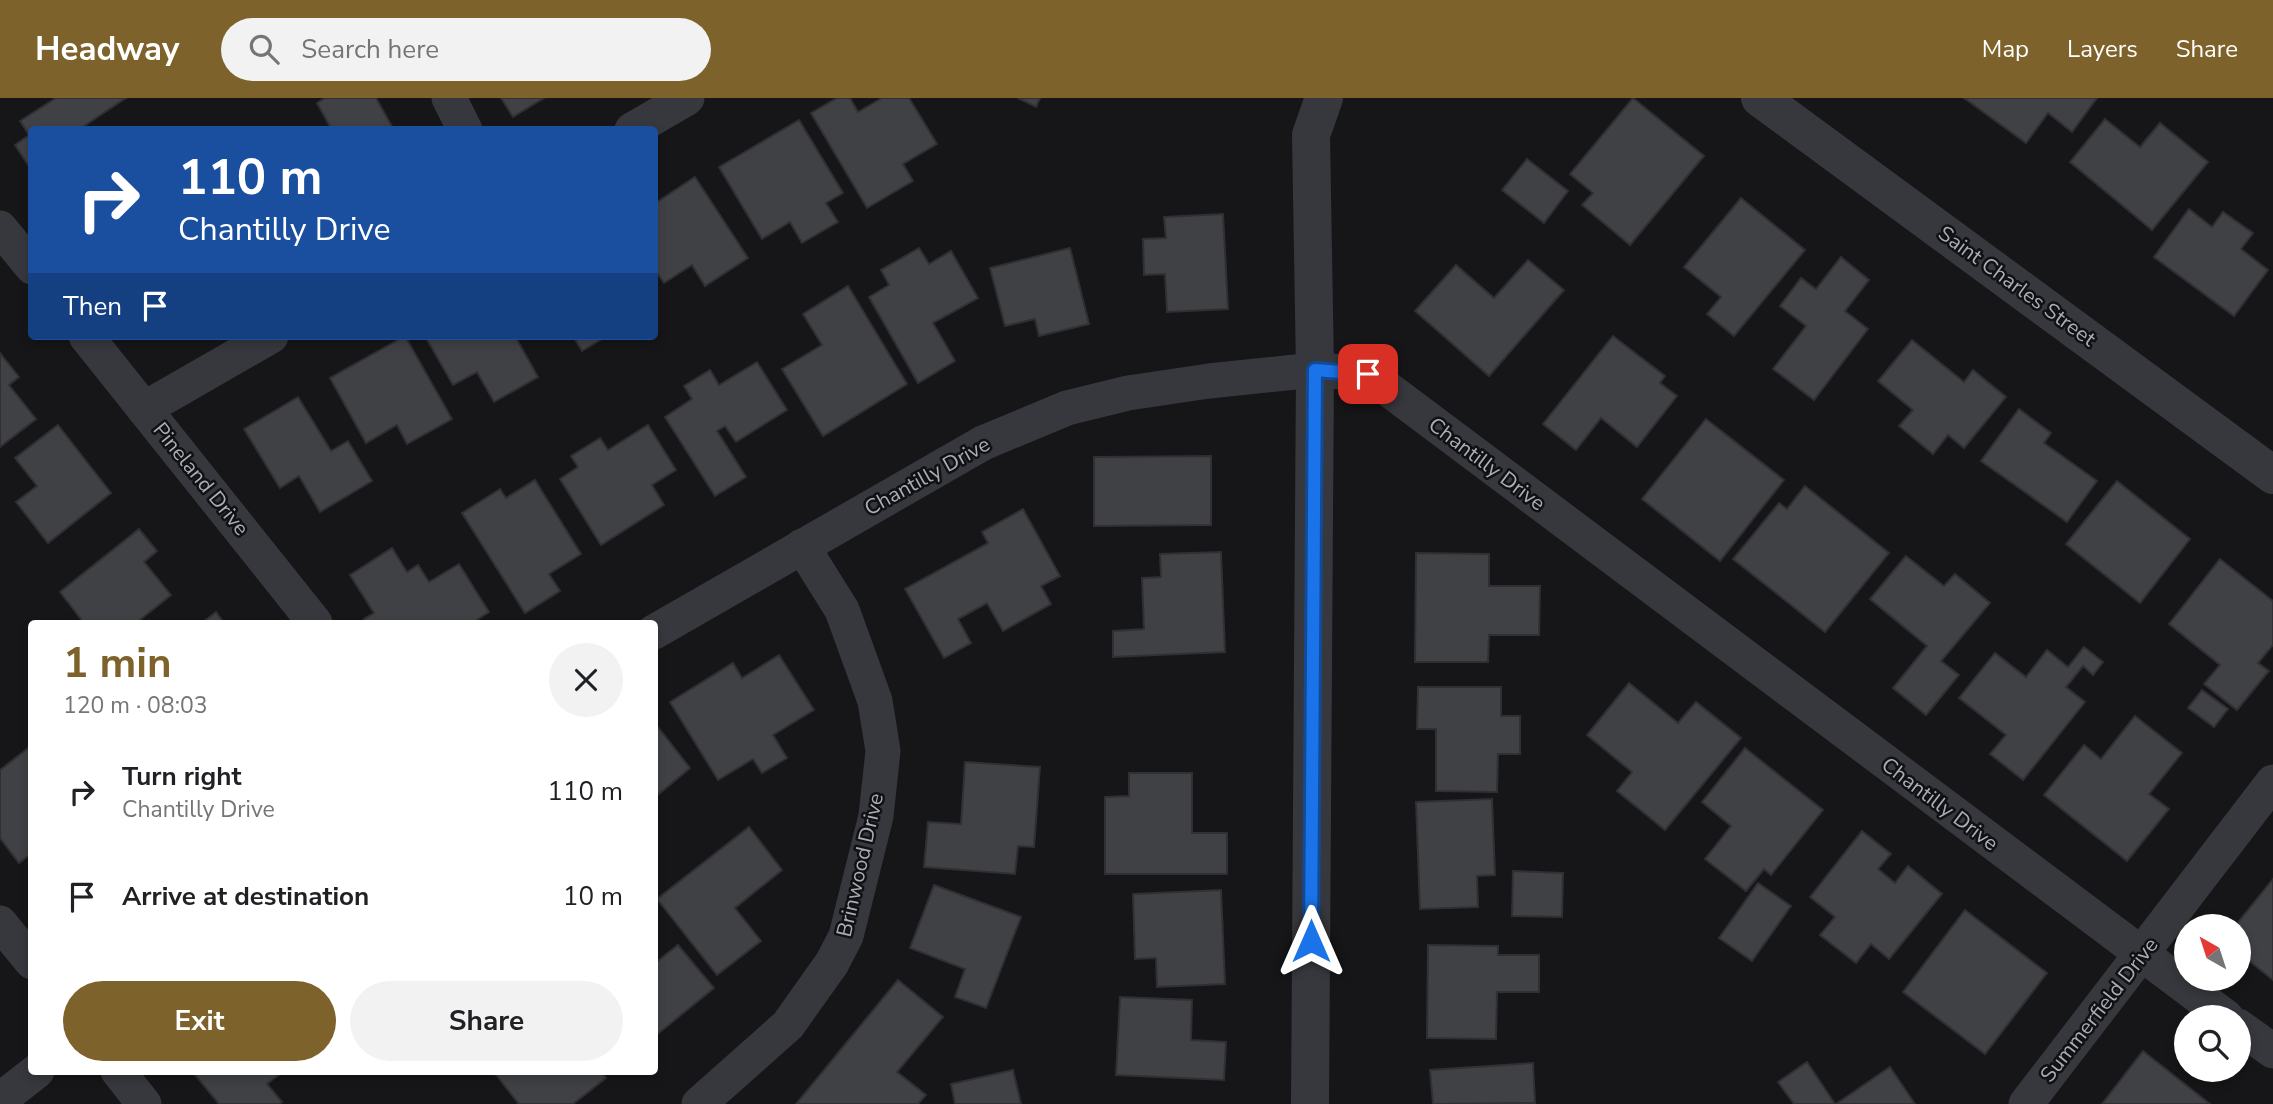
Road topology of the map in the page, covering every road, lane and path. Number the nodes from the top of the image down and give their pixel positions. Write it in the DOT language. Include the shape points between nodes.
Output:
graph roads {
  1 [pos="449,98"];
  2 [pos="687,98"];
  3 [pos="1324,98"];
  4 [pos="1760,98"];
  5 [pos="464,126"];
  6 [pos="639,126"];
  7 [pos="0,228"];
  8 [pos="28,262"];
  9 [pos="89,340"];
  10 [pos="264,340"];
  11 [pos="1315,370"];
  12 [pos="144,408"];
  13 [pos="2273,475"];
  14 [pos="802,546"];
  15 [pos="313,620"];
  16 [pos="658,630"];
  17 [pos="2273,782"];
  18 [pos="0,923"];
  19 [pos="2141,955"];
  20 [pos="28,957"];
  21 [pos="2209,1005"];
  22 [pos="2251,1035"];
  23 [pos="2273,1051"];
  24 [pos="32,1075"];
  25 [pos="121,1075"];
  26 [pos="0,1100"];
  27 [pos="144,1104"];
  28 [pos="699,1104"];
  29 [pos="1310,1104"];
  30 [pos="2026,1104"];
  1 -- 5 [label="street"];
  2 -- 6 [label="street"];
  3 -- 11 [label="street" via="1311,135"];
  4 -- 13 [label="street, Saint Charles Street"];
  7 -- 8 [label="street"];
  9 -- 12 [label="street, Pineland Drive"];
  10 -- 12 [label="street"];
  11 -- 14 [label="street, Chantilly Drive" via="1128,393 1067,408 983,443"];
  11 -- 19 [label="street, Chantilly Drive" via="1368,374"];
  11 -- 29 [label="street"];
  12 -- 15 [label="street, Pineland Drive"];
  14 -- 16 [label="street, Chantilly Drive"];
  14 -- 28 [label="street, Brinwood Drive" via="842,610 875,701 883,751 876,816 846,936 832,963 788,1025"];
  17 -- 19 [label="street, Summerfield Drive"];
  18 -- 20 [label="street"];
  19 -- 21 [label="street, Chantilly Drive"];
  19 -- 30 [label="street, Summerfield Drive"];
  22 -- 23 [label="street"];
  24 -- 26 [label="street"];
  25 -- 27 [label="street"];
}
